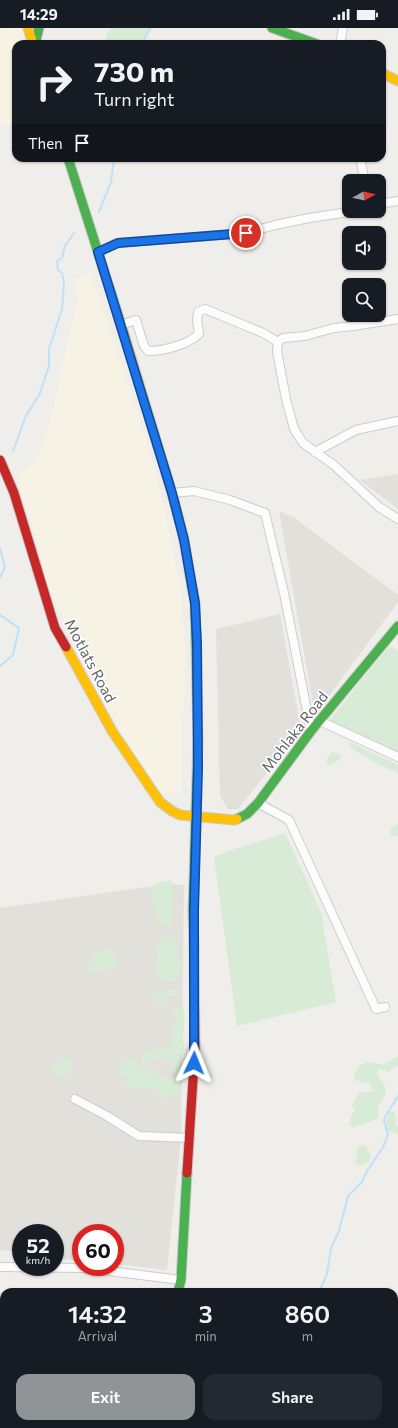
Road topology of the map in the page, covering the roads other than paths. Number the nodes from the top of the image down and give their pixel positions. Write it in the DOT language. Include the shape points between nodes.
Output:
graph roads {
  1 [pos="28,28"];
  2 [pos="39,28"];
  3 [pos="272,28"];
  4 [pos="343,28"];
  5 [pos="32,40"];
  6 [pos="35,40"];
  7 [pos="305,40"];
  8 [pos="341,40"];
  9 [pos="386,75"];
  10 [pos="398,81"];
  11 [pos="69,162"];
  12 [pos="361,162"];
  13 [pos="363,174"];
  14 [pos="398,201"];
  15 [pos="386,203"];
  16 [pos="342,213"];
  17 [pos="98,252"];
  18 [pos="398,319"];
  19 [pos="121,325"];
  20 [pos="278,342"];
  21 [pos="398,420"];
  22 [pos="315,452"];
  23 [pos="0,460"];
  24 [pos="172,493"];
  25 [pos="398,519"];
  26 [pos="398,626"];
  27 [pos="320,721"];
  28 [pos="311,731"];
  29 [pos="398,757"];
  30 [pos="258,803"];
  31 [pos="196,817"];
  32 [pos="385,1007"];
  33 [pos="75,1100"];
  34 [pos="190,1138"];
  35 [pos="0,1267"];
  36 [pos="181,1280"];
  37 [pos="179,1288"];
  1 -- 5 [label="main road"];
  2 -- 6 [label="main road"];
  3 -- 7 [label="main road"];
  4 -- 8 [label="street"];
  9 -- 10 [label="main road"];
  11 -- 17 [label="main road"];
  12 -- 13 [label="street"];
  14 -- 15 [label="street"];
  16 -- 17 [label="street" via="246,233 118,243"];
  17 -- 19 [label="main road"];
  18 -- 20 [label="street" via="334,328 304,336 283,338"];
  19 -- 20 [label="street" via="136,320 144,346 148,351 157,351 195,338 199,334 198,312 205,309"];
  19 -- 24 [label="main road"];
  20 -- 22 [label="street" via="276,351 294,429 304,443"];
  21 -- 22 [label="street" via="356,430"];
  22 -- 25 [label="street" via="335,466 379,507"];
  23 -- 31 [label="main road, Motlats Road" via="14,494 55,628 112,731 160,802 180,815"];
  24 -- 28 [label="street" via="194,491 265,512"];
  24 -- 31 [label="main road" via="184,540 195,603 198,738"];
  26 -- 27 [label="main road, Mohlaka Road"];
  27 -- 28 [label="main road, Mohlaka Road"];
  27 -- 29 [label="street"];
  28 -- 30 [label="main road, Mohlaka Road"];
  30 -- 31 [label="main road, Mohlaka Road" via="247,814 234,820"];
  30 -- 32 [label="street" via="289,820 376,1009"];
  31 -- 34 [label="main road" via="195,1048"];
  33 -- 34 [label="street" via="139,1136"];
  34 -- 36 [label="main road"];
  35 -- 36 [label="street" via="85,1268"];
  36 -- 37 [label="main road"];
}
